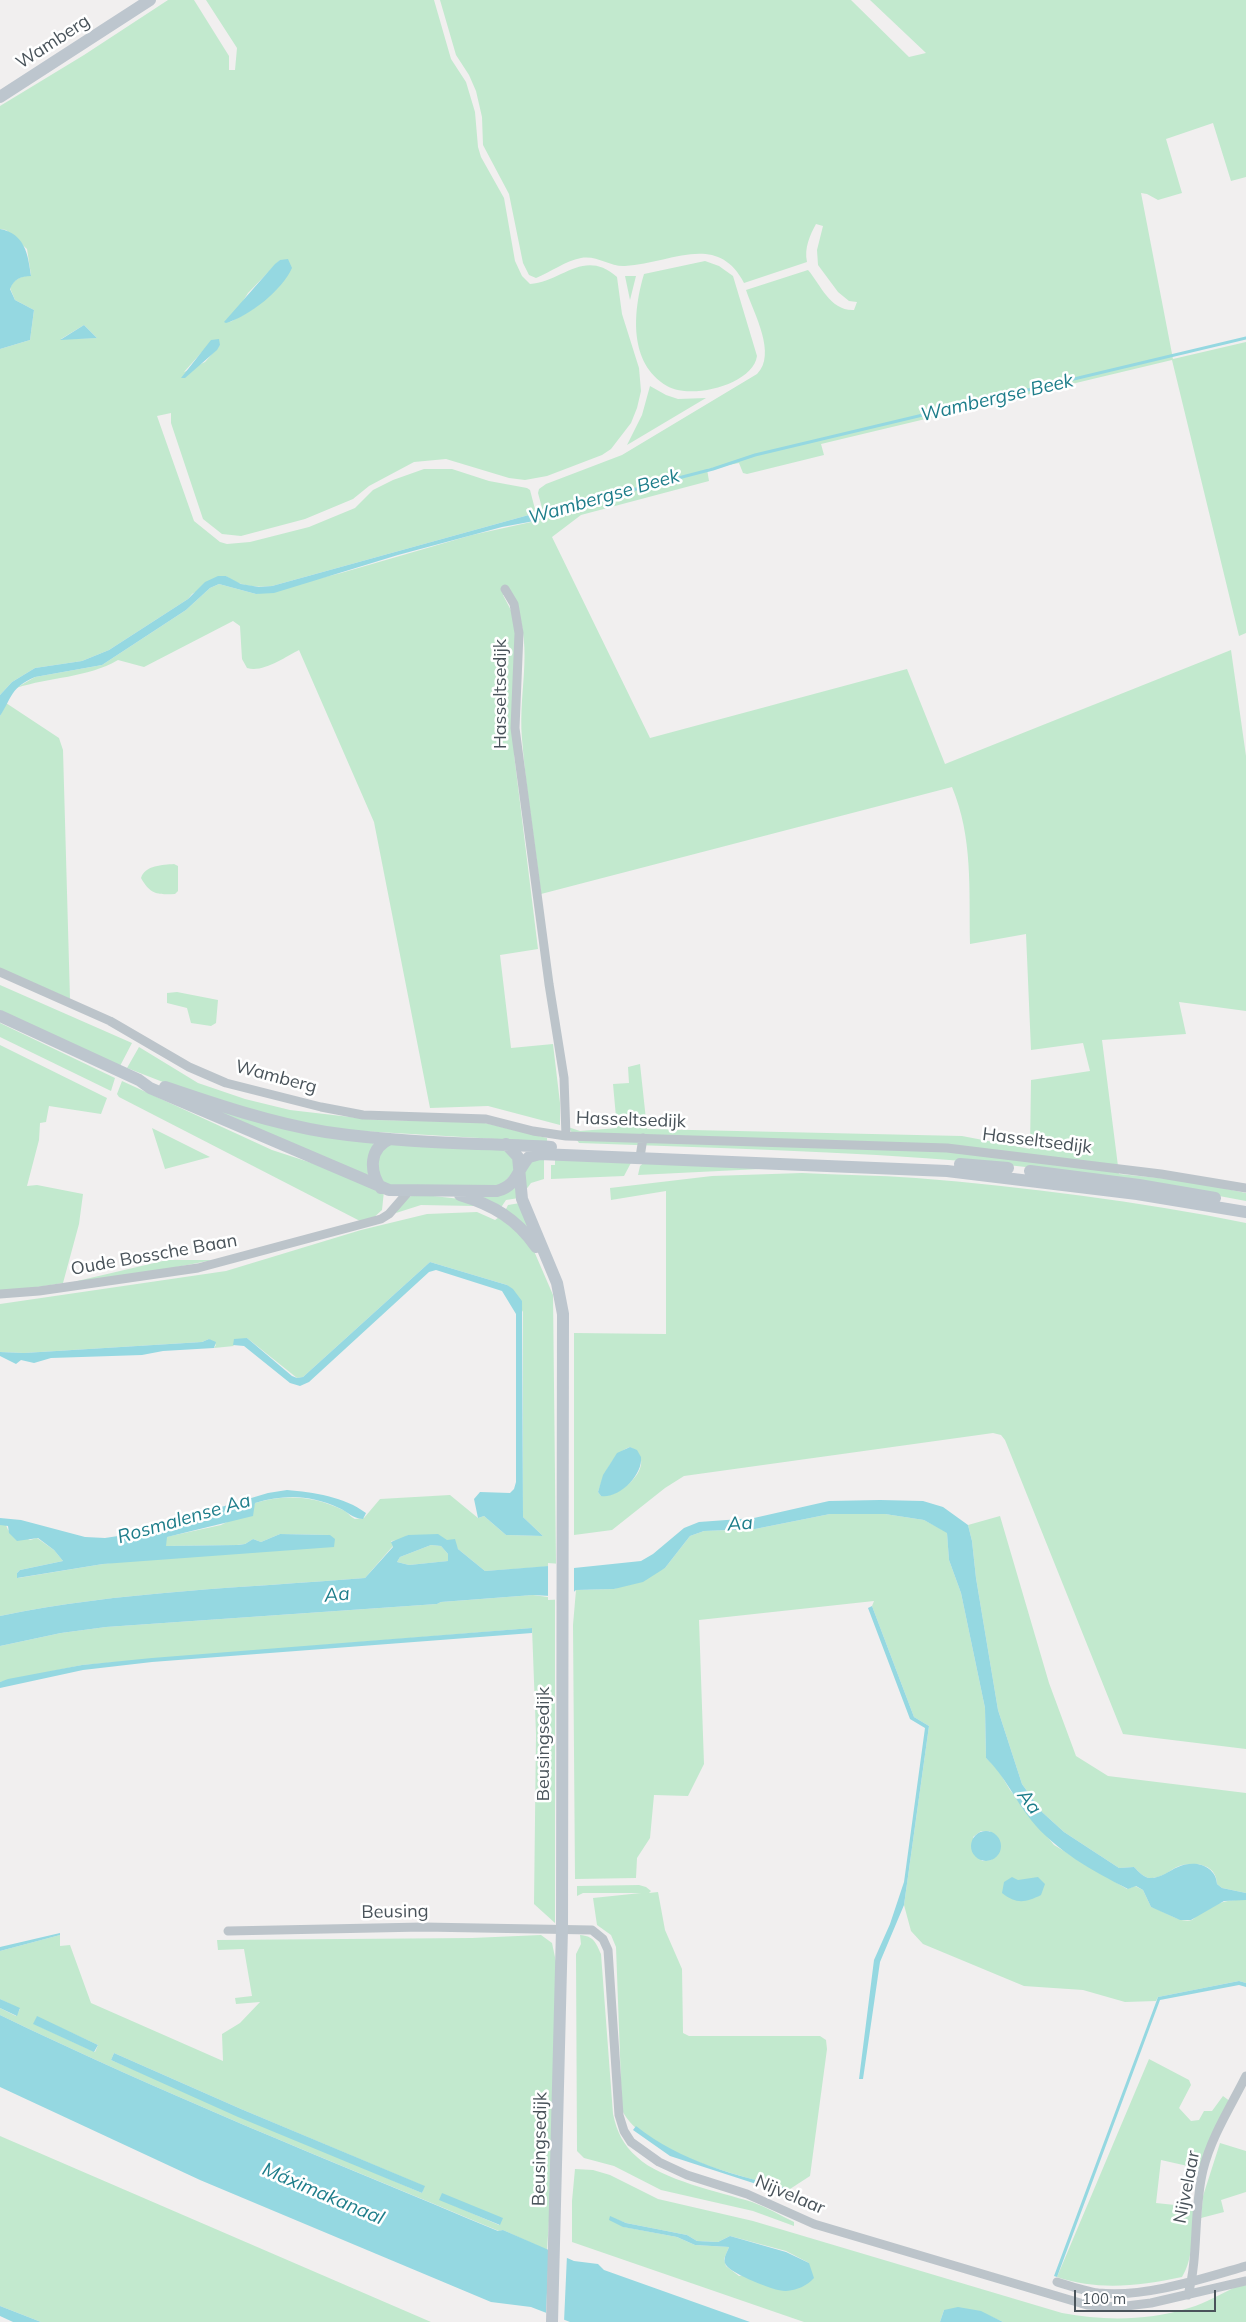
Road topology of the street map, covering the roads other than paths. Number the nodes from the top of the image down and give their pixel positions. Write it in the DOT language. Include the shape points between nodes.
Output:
graph roads {
  1 [pos="150,0"];
  2 [pos="0,97"];
  3 [pos="505,589"];
  4 [pos="0,972"];
  5 [pos="0,1016"];
  6 [pos="139,1080"];
  7 [pos="566,1136"];
  8 [pos="390,1139"];
  9 [pos="506,1144"];
  10 [pos="641,1148"];
  11 [pos="520,1174"];
  12 [pos="1246,1188"];
  13 [pos="385,1189"];
  14 [pos="409,1191"];
  15 [pos="448,1191"];
  16 [pos="1246,1204"];
  17 [pos="394,1206"];
  18 [pos="1246,1212"];
  19 [pos="548,1266"];
  20 [pos="0,1294"];
  21 [pos="562,1929"];
  22 [pos="228,1931"];
  23 [pos="1246,2076"];
  24 [pos="1246,2266"];
  25 [pos="1191,2281"];
  26 [pos="1246,2281"];
  27 [pos="1057,2282"];
  28 [pos="1188,2295"];
  29 [pos="552,2322"];
  1 -- 2 [label="main road, Wamberg"];
  3 -- 7 [label="street, Hasseltsedijk" via="514,604 519,633 515,728 564,1078"];
  4 -- 7 [label="street, Wamberg" via="110,1021 189,1067 226,1083 363,1115 486,1119"];
  5 -- 6 [label="main road"];
  6 -- 8 [label="main road" via="284,1124"];
  6 -- 13 [label="main road" via="158,1092"];
  7 -- 10 [label="street, Hasseltsedijk"];
  8 -- 9 [label="main road"];
  8 -- 13 [label="main road" via="379,1145 373,1160 374,1177"];
  9 -- 10 [label="main road, Hasseltsedijk"];
  9 -- 11 [label="main road, Beusingsedijk" via="518,1157"];
  10 -- 11 [label="main road, Hasseltsedijk" via="536,1154 529,1157"];
  10 -- 12 [label="street, Hasseltsedijk" via="947,1148 1161,1174"];
  10 -- 16 [label="main road, Hasseltsedijk" via="980,1165 1138,1185"];
  10 -- 18 [label="main road, Hasseltsedijk" via="947,1171 1137,1194"];
  11 -- 15 [label="main road" via="510,1186 497,1191"];
  11 -- 19 [label="main road, Beusingsedijk" via="522,1199"];
  13 -- 14 [label="main road"];
  13 -- 17 [label="street"];
  14 -- 15 [label="main road"];
  14 -- 17 [label="street, Oude Bossche Baan"];
  15 -- 19 [label="main road" via="475,1199 509,1216 527,1234"];
  17 -- 20 [label="street, Oude Bossche Baan" via="381,1219 198,1268"];
  19 -- 21 [label="main road, Beusingsedijk" via="557,1284 563,1314"];
  21 -- 22 [label="street, Beusing" via="423,1927"];
  21 -- 28 [label="street, Nijvelaar" via="592,1930 603,1939 608,1950 619,2115 630,2142 659,2162 687,2175 747,2194 814,2224 1062,2299 1118,2307"];
  21 -- 29 [label="main road, Beusingsedijk"];
  23 -- 25 [label="street, Nijvelaar" via="1203,2170"];
  24 -- 25 [label="street"];
  25 -- 27 [label="street" via="1136,2292 1098,2293"];
  25 -- 28 [label="street, Nijvelaar"];
  26 -- 28 [label="street, Nijvelaar"];
}
